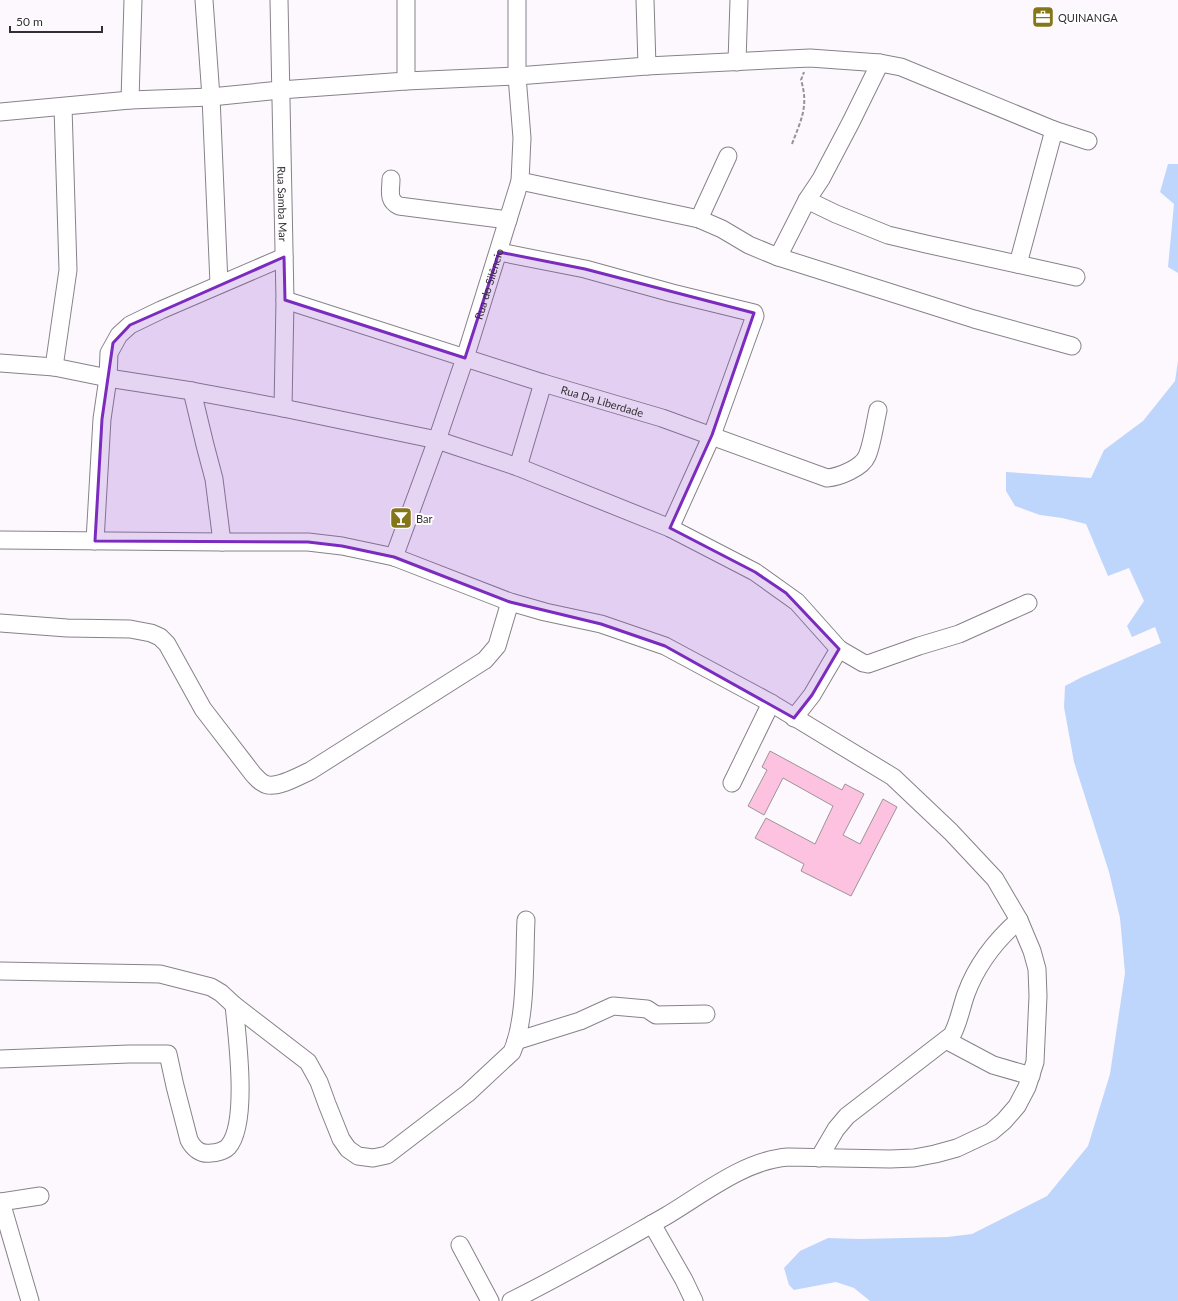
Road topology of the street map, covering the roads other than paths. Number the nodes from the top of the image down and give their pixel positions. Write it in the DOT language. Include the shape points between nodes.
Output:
graph roads {
  1 [pos="133,0"];
  2 [pos="204,0"];
  3 [pos="279,0"];
  4 [pos="406,0"];
  5 [pos="517,0"];
  6 [pos="645,0"];
  7 [pos="739,0"];
  8 [pos="737,62"];
  9 [pos="880,63"];
  10 [pos="646,66"];
  11 [pos="517,76"];
  12 [pos="406,81"];
  13 [pos="280,90"];
  14 [pos="211,97"];
  15 [pos="130,100"];
  16 [pos="63,107"];
  17 [pos="0,112"];
  18 [pos="1054,130"];
  19 [pos="1088,141"];
  20 [pos="728,156"];
  21 [pos="391,179"];
  22 [pos="520,181"];
  23 [pos="807,200"];
  24 [pos="699,219"];
  25 [pos="508,220"];
  26 [pos="499,252"];
  27 [pos="284,257"];
  28 [pos="778,257"];
  29 [pos="1018,264"];
  30 [pos="1076,277"];
  31 [pos="219,284"];
  32 [pos="285,300"];
  33 [pos="1072,346"];
  34 [pos="465,358"];
  35 [pos="0,362"];
  36 [pos="54,367"];
  37 [pos="108,378"];
  38 [pos="543,384"];
  39 [pos="192,391"];
  40 [pos="283,408"];
  41 [pos="878,410"];
  42 [pos="712,436"];
  43 [pos="437,440"];
  44 [pos="518,467"];
  45 [pos="670,528"];
  46 [pos="0,540"];
  47 [pos="95,541"];
  48 [pos="222,542"];
  49 [pos="394,557"];
  50 [pos="510,602"];
  51 [pos="1028,603"];
  52 [pos="0,623"];
  53 [pos="839,649"];
  54 [pos="771,703"];
  55 [pos="794,718"];
  56 [pos="732,783"];
  57 [pos="526,920"];
  58 [pos="1019,920"];
  59 [pos="0,971"];
  60 [pos="234,1005"];
  61 [pos="706,1014"];
  62 [pos="946,1040"];
  63 [pos="516,1041"];
  64 [pos="0,1059"];
  65 [pos="1031,1076"];
  66 [pos="818,1158"];
  67 [pos="40,1196"];
  68 [pos="1,1202"];
  69 [pos="652,1224"];
  70 [pos="460,1245"];
  71 [pos="30,1301"];
  72 [pos="490,1301"];
  73 [pos="512,1301"];
  74 [pos="694,1301"];
  1 -- 15 [label="street"];
  2 -- 14 [label="street"];
  3 -- 13 [label="street, Rua Samba Mar"];
  4 -- 12 [label="street"];
  5 -- 11 [label="street, Rua do Silêncio"];
  6 -- 10 [label="street"];
  7 -- 8 [label="street"];
  8 -- 9 [label="street" via="810,58"];
  8 -- 10 [label="street"];
  9 -- 18 [label="street" via="901,67"];
  9 -- 23 [label="street" via="821,179"];
  10 -- 11 [label="street"];
  11 -- 12 [label="street"];
  11 -- 22 [label="street, Rua do Silêncio" via="522,138"];
  12 -- 13 [label="street"];
  13 -- 14 [label="street"];
  13 -- 27 [label="street, Rua Samba Mar"];
  14 -- 15 [label="street"];
  14 -- 31 [label="street"];
  15 -- 16 [label="street"];
  16 -- 17 [label="street"];
  16 -- 36 [label="street" via="68,270"];
  18 -- 19 [label="street"];
  18 -- 29 [label="street"];
  20 -- 24 [label="street"];
  21 -- 25 [label="street" via="390,199 399,206"];
  22 -- 24 [label="street"];
  22 -- 25 [label="street, Rua do Silêncio"];
  23 -- 28 [label="street"];
  23 -- 29 [label="street" via="888,234"];
  24 -- 28 [label="street"];
  25 -- 26 [label="street, Rua do Silêncio"];
  26 -- 34 [label="street, Rua do Silêncio"];
  26 -- 42 [label="street" via="585,269 672,294 754,313"];
  27 -- 31 [label="street"];
  27 -- 32 [label="street, Rua Samba Mar"];
  28 -- 33 [label="street" via="974,319"];
  29 -- 30 [label="street"];
  31 -- 37 [label="street" via="130,325 118,335 110,353"];
  32 -- 34 [label="street, Rua Da Liberdade"];
  32 -- 40 [label="street, Rua Samba Mar"];
  34 -- 38 [label="street, Rua Da Liberdade"];
  34 -- 43 [label="street, Rua do Silêncio"];
  35 -- 36 [label="street"];
  36 -- 37 [label="street"];
  37 -- 39 [label="street"];
  37 -- 47 [label="street" via="102,419"];
  38 -- 42 [label="street, Rua Da Liberdade" via="662,418"];
  38 -- 44 [label="street"];
  39 -- 40 [label="street"];
  39 -- 48 [label="street" via="214,479"];
  40 -- 43 [label="street"];
  41 -- 42 [label="street, Rua Da Liberdade" via="867,457 852,470 834,478 820,476"];
  42 -- 45 [label="street"];
  43 -- 44 [label="street"];
  43 -- 49 [label="street, Rua do Silêncio"];
  44 -- 45 [label="street"];
  45 -- 53 [label="street" via="755,572 786,593"];
  46 -- 47 [label="street"];
  47 -- 48 [label="street"];
  48 -- 49 [label="street" via="308,542"];
  49 -- 50 [label="street"];
  50 -- 52 [label="street" via="497,646 485,660 310,771 268,786 260,782 248,769 203,709 167,644 160,637 130,629"];
  50 -- 54 [label="street" via="601,624 665,646"];
  51 -- 53 [label="street" via="960,634 868,664"];
  53 -- 55 [label="street" via="812,695"];
  54 -- 55 [label="street"];
  54 -- 56 [label="street"];
  55 -- 58 [label="street" via="893,777 995,878"];
  57 -- 63 [label="street" via="522,1013"];
  58 -- 62 [label="street" via="993,945 977,969 956,1027"];
  58 -- 65 [label="street" via="1032,951 1036,969 1038,996 1035,1062"];
  59 -- 60 [label="street" via="160,974 211,987"];
  60 -- 63 [label="street" via="308,1062 319,1082 341,1139 348,1149 358,1156 373,1158 393,1151 468,1093 512,1052"];
  60 -- 64 [label="street" via="240,1093 238,1124 227,1148 216,1153 198,1151 189,1140 168,1054"];
  61 -- 63 [label="street" via="656,1014 647,1009 613,1006 580,1021"];
  62 -- 65 [label="street" via="994,1065"];
  62 -- 66 [label="street" via="847,1116"];
  65 -- 66 [label="street" via="1018,1106 1004,1121 991,1132 956,1148 914,1158"];
  66 -- 69 [label="street" via="788,1157 764,1161 727,1179"];
  67 -- 68 [label="street"];
  68 -- 71 [label="street"];
  69 -- 73 [label="street"];
  69 -- 74 [label="street"];
  70 -- 72 [label="street"];
}
